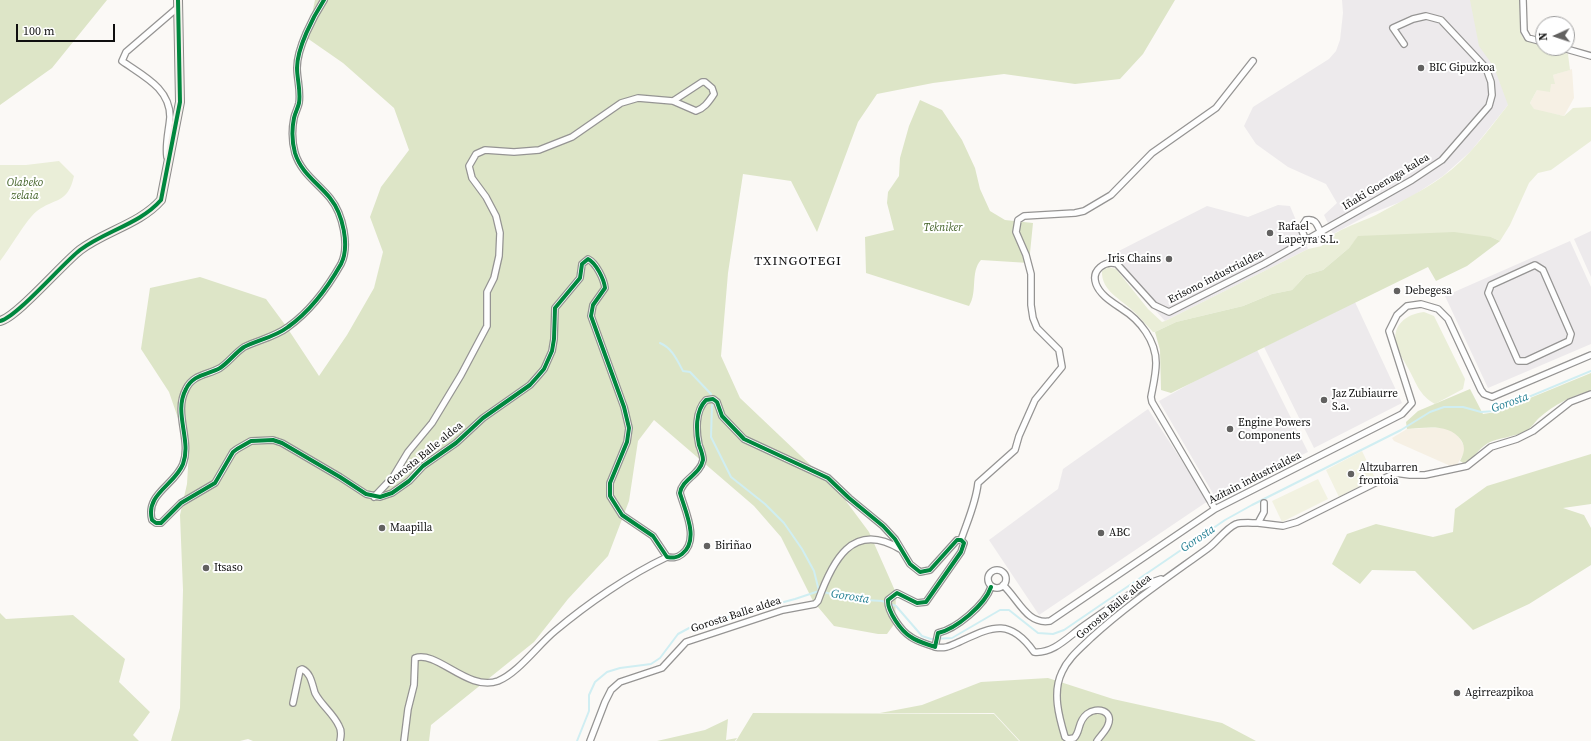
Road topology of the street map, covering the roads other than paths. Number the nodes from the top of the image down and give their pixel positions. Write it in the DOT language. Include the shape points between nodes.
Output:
graph roads {
  1 [pos="178,0"];
  2 [pos="324,0"];
  3 [pos="1523,0"];
  4 [pos="176,9"];
  5 [pos="1535,40"];
  6 [pos="1404,44"];
  7 [pos="1575,51"];
  8 [pos="1591,56"];
  9 [pos="1253,61"];
  10 [pos="673,101"];
  11 [pos="168,165"];
  12 [pos="1321,233"];
  13 [pos="1314,236"];
  14 [pos="1306,241"];
  15 [pos="0,321"];
  16 [pos="1545,352"];
  17 [pos="1591,355"];
  18 [pos="1591,394"];
  19 [pos="374,497"];
  20 [pos="1264,503"];
  21 [pos="1215,509"];
  22 [pos="1258,523"];
  23 [pos="961,540"];
  24 [pos="902,550"];
  25 [pos="667,557"];
  26 [pos="1166,578"];
  27 [pos="991,586"];
  28 [pos="1003,586"];
  29 [pos="936,645"];
  30 [pos="293,703"];
  31 [pos="340,741"];
  32 [pos="404,741"];
  33 [pos="590,741"];
  34 [pos="1097,741"];
  1 -- 4 [label="street"];
  2 -- 19 [label="street" via="299,54 299,104 294,118 293,136 295,153 302,167 335,206 345,238 344,254 330,284 287,328 243,348 221,367 200,375 189,383 183,396 181,411 184,459 179,472 156,497 151,515 152,520 161,523 182,503 215,483 233,452 251,441 273,440 282,444 340,477 359,491"];
  3 -- 5 [label="street" via="1524,31 1528,38"];
  4 -- 11 [label="street" via="180,102"];
  4 -- 11 [label="street" via="126,52 122,61 157,85 167,98 170,111 166,152"];
  6 -- 12 [label="street, Iñaki Goenaga kalea" via="1393,28 1426,16 1441,20 1486,68 1491,82 1492,95 1489,106 1442,160"];
  7 -- 8 [label="street"];
  9 -- 23 [label="street" via="1216,108 1152,153 1110,195 1084,211 1024,216 1018,220 1016,232 1031,274 1030,305 1033,318 1037,328 1058,350 1062,366 1035,400 1015,450 978,483 976,499"];
  10 -- 10 [label="street, Gorosta Balle aldea" via="705,82 714,94 705,106 696,112"];
  10 -- 19 [label="street, Gorosta Balle aldea" via="638,98 621,103 572,137 539,150 485,150 476,154 469,166 472,178 496,216 500,233 499,256 494,278 487,292 487,326 432,423 408,452 393,477"];
  11 -- 15 [label="street" via="164,192 156,206 81,250 18,308"];
  12 -- 13 [label="street, Iñaki Goenaga kalea"];
  12 -- 14 [label="street" via="1316,222 1306,220 1301,228"];
  13 -- 14 [label="street, Erisono industrialdea"];
  14 -- 21 [label="street, Erisono industrialdea" via="1169,312 1154,305 1117,264 1104,264 1095,274 1096,284 1102,294 1133,317 1147,334 1156,357 1152,402"];
  16 -- 16 [label="street" via="1569,341 1571,334 1543,270 1535,265 1491,285 1488,293 1518,361 1526,361"];
  17 -- 21 [label="street, Azitain industrialdea" via="1492,397 1481,390 1448,319 1438,309 1421,304 1407,306 1397,315 1389,331 1412,403 1408,408 1402,414"];
  18 -- 22 [label="street, Gorosta Balle aldea" via="1570,402 1533,431 1491,447 1467,466 1425,475 1395,473 1297,522 1283,526"];
  19 -- 25 [label="street, Gorosta Balle aldea" via="386,496 400,488 423,466 456,443 483,418 538,376 552,351 555,308 580,278 582,264 588,259 603,278 605,288 593,305 591,316 624,407 629,428 627,442 610,483 610,496 622,515 653,536"];
  20 -- 22 [label="street" via="1264,512"];
  21 -- 28 [label="street, Azitain industrialdea" via="1050,621 1038,622 1033,619"];
  22 -- 26 [label="street, Gorosta Balle aldea" via="1237,524 1228,529 1208,549"];
  23 -- 24 [label="street" via="954,542 936,565 925,572 914,568"];
  23 -- 29 [label="street" via="964,548 926,602 917,603 897,593 888,600 887,607 909,636 920,642"];
  24 -- 25 [label="street" via="884,526 828,478 744,439 722,416 717,402 709,399 702,404 698,412 698,438 703,457 701,465 694,476 682,485 680,493 691,533 691,543 678,557"];
  24 -- 33 [label="street, Gorosta Balle aldea" via="874,540 853,543 830,572 815,604 783,610 686,642 662,668 620,682 611,690"];
  25 -- 32 [label="street" via="622,582 574,616 538,645 516,669 499,680 478,681 465,677 431,658 415,658 414,685"];
  26 -- 29 [label="street" via="1154,581 1063,642 1041,653 1034,652 1017,633 996,628 977,632 970,638 950,646"];
  26 -- 34 [label="street, Gorosta Balle aldea" via="1108,622 1075,653 1062,671 1057,686 1057,702 1065,737 1074,738 1079,722 1087,714 1099,710 1108,715 1108,725"];
  27 -- 28 [label="street"];
  27 -- 28 [label="street" via="988,578 994,571 1001,571 1005,576"];
  27 -- 29 [label="street" via="988,596 960,623 946,632 938,633"];
  30 -- 31 [label="street" via="302,669 309,675 321,703 339,725"];
}
